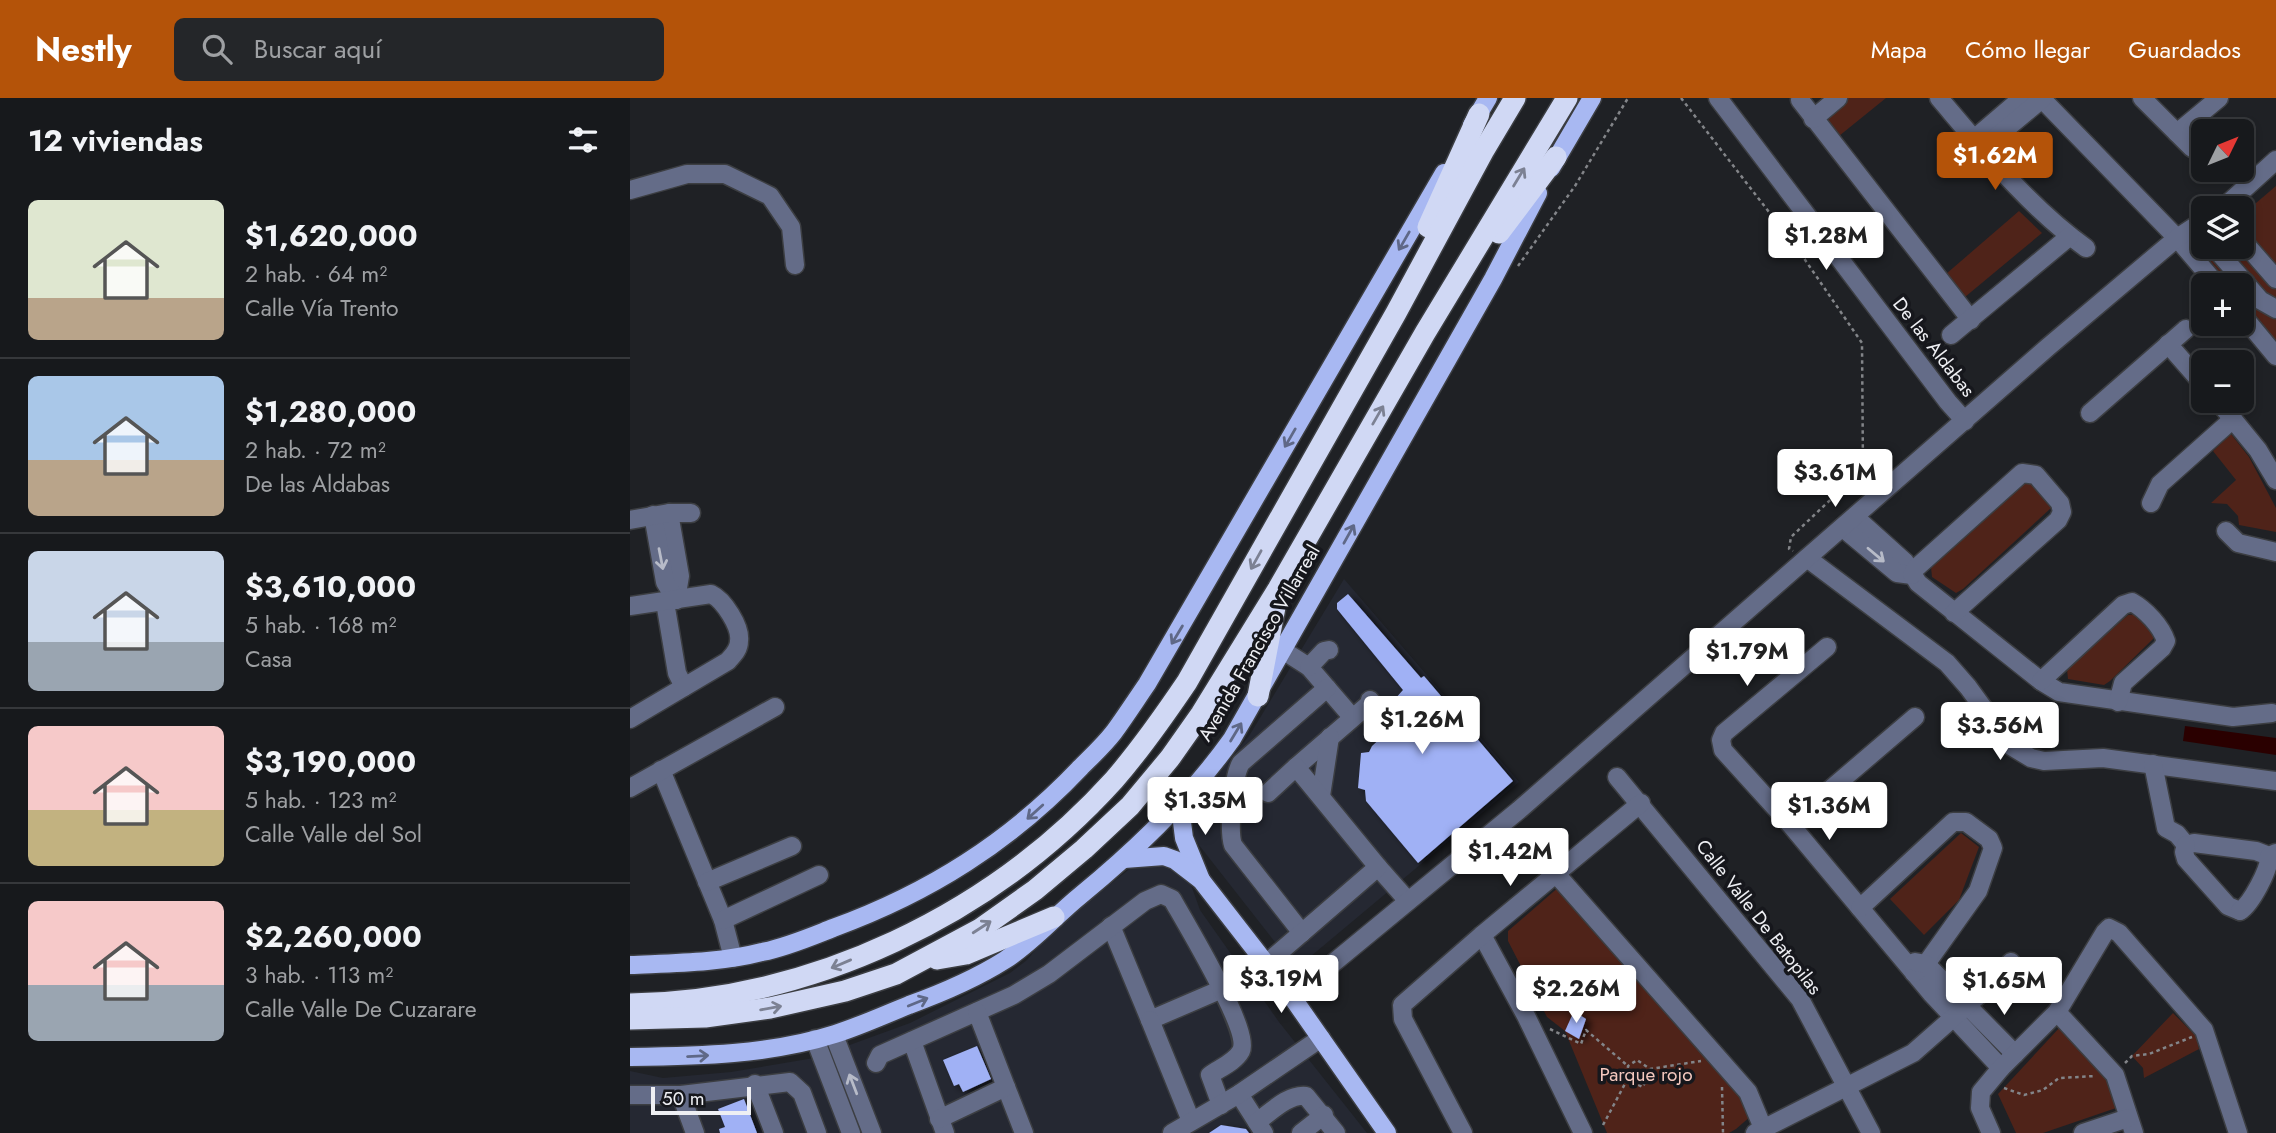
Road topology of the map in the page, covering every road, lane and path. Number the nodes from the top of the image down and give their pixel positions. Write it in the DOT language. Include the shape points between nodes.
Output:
graph roads {
  1 [pos="1515,98"];
  2 [pos="1567,98"];
  3 [pos="1592,98"];
  4 [pos="1628,98"];
  5 [pos="1681,98"];
  6 [pos="1718,98"];
  7 [pos="1838,98"];
  8 [pos="1939,98"];
  9 [pos="2022,98"];
  10 [pos="2042,98"];
  11 [pos="2142,98"];
  12 [pos="2217,99"];
  13 [pos="1800,100"];
  14 [pos="1484,106"];
  15 [pos="1813,119"];
  16 [pos="2177,133"];
  17 [pos="1978,144"];
  18 [pos="2191,147"];
  19 [pos="1556,157"];
  20 [pos="2276,160"];
  21 [pos="630,190"];
  22 [pos="2236,196"];
  23 [pos="2191,232"];
  24 [pos="2070,236"];
  25 [pos="2177,238"];
  26 [pos="2086,248"];
  27 [pos="2254,254"];
  28 [pos="2224,259"];
  29 [pos="795,265"];
  30 [pos="1516,270"];
  31 [pos="2207,273"];
  32 [pos="2276,279"];
  33 [pos="2276,309"];
  34 [pos="1396,313"];
  35 [pos="1971,320"];
  36 [pos="2186,329"];
  37 [pos="2254,329"];
  38 [pos="1425,333"];
  39 [pos="1951,335"];
  40 [pos="2168,344"];
  41 [pos="2276,356"];
  42 [pos="2191,370"];
  43 [pos="2090,413"];
  44 [pos="2228,413"];
  45 [pos="2233,419"];
  46 [pos="1965,421"];
  47 [pos="2276,481"];
  48 [pos="2151,503"];
  49 [pos="691,513"];
  50 [pos="661,514"];
  51 [pos="630,520"];
  52 [pos="1849,522"];
  53 [pos="2226,531"];
  54 [pos="2276,552"];
  55 [pos="1807,558"];
  56 [pos="1912,575"];
  57 [pos="1278,589"];
  58 [pos="671,601"];
  59 [pos="630,606"];
  60 [pos="1954,613"];
  61 [pos="1827,647"];
  62 [pos="1284,650"];
  63 [pos="1329,650"];
  64 [pos="1309,667"];
  65 [pos="2041,681"];
  66 [pos="684,687"];
  67 [pos="1327,688"];
  68 [pos="1258,696"];
  69 [pos="1370,700"];
  70 [pos="2118,702"];
  71 [pos="775,707"];
  72 [pos="2272,713"];
  73 [pos="1352,717"];
  74 [pos="1915,717"];
  75 [pos="630,719"];
  76 [pos="1330,737"];
  77 [pos="2160,765"];
  78 [pos="1296,767"];
  79 [pos="661,770"];
  80 [pos="1617,777"];
  81 [pos="2276,781"];
  82 [pos="630,788"];
  83 [pos="1268,793"];
  84 [pos="1185,795"];
  85 [pos="1321,796"];
  86 [pos="1640,803"];
  87 [pos="1790,824"];
  88 [pos="2181,840"];
  89 [pos="792,846"];
  90 [pos="2272,854"];
  91 [pos="1124,859"];
  92 [pos="1378,867"];
  93 [pos="819,875"];
  94 [pos="1557,875"];
  95 [pos="1200,880"];
  96 [pos="707,882"];
  97 [pos="1408,901"];
  98 [pos="1860,908"];
  99 [pos="1054,917"];
  100 [pos="723,920"];
  101 [pos="1111,926"];
  102 [pos="1302,933"];
  103 [pos="1482,935"];
  104 [pos="733,958"];
  105 [pos="2011,962"];
  106 [pos="918,963"];
  107 [pos="1267,963"];
  108 [pos="630,965"];
  109 [pos="1915,966"];
  110 [pos="1222,989"];
  111 [pos="1292,997"];
  112 [pos="630,1004"];
  113 [pos="977,1012"];
  114 [pos="1960,1012"];
  115 [pos="2057,1012"];
  116 [pos="1525,1016"];
  117 [pos="630,1019"];
  118 [pos="1150,1020"];
  119 [pos="834,1035"];
  120 [pos="1321,1038"];
  121 [pos="815,1039"];
  122 [pos="912,1041"];
  123 [pos="2015,1054"];
  124 [pos="630,1057"];
  125 [pos="1708,1059"];
  126 [pos="876,1063"];
  127 [pos="1628,1066"];
  128 [pos="2001,1068"];
  129 [pos="1650,1069"];
  130 [pos="1627,1080"];
  131 [pos="755,1084"];
  132 [pos="1722,1086"];
  133 [pos="1847,1086"];
  134 [pos="1006,1087"];
  135 [pos="1238,1094"];
  136 [pos="630,1095"];
  137 [pos="681,1095"];
  138 [pos="1221,1105"];
  139 [pos="1324,1115"];
  140 [pos="1191,1121"];
  141 [pos="1603,1125"];
  142 [pos="2131,1125"];
  143 [pos="942,1126"];
  144 [pos="1260,1128"];
  145 [pos="1761,1132"];
  146 [pos="695,1133"];
  147 [pos="774,1133"];
  148 [pos="817,1133"];
  149 [pos="851,1133"];
  150 [pos="872,1133"];
  151 [pos="1024,1133"];
  152 [pos="1172,1133"];
  153 [pos="1301,1133"];
  154 [pos="1336,1133"];
  155 [pos="1387,1133"];
  156 [pos="1463,1133"];
  157 [pos="1583,1133"];
  158 [pos="1723,1133"];
  159 [pos="1871,1133"];
  160 [pos="1992,1133"];
  161 [pos="2083,1133"];
  162 [pos="2238,1133"];
  1 -- 34 [label="highway"];
  38 -- 2 [label="highway, Avenida Francisco Villarreal, one-way"];
  3 -- 19 [label="main road, Avenida Francisco Villarreal"];
  4 -- 30 [label="path" via="1575,186"];
  5 -- 55 [label="path" via="1863,343 1863,469 1791,537 1789,549"];
  6 -- 46 [label="street, De las Aldabas"];
  7 -- 15 [label="street"];
  8 -- 17 [label="street"];
  9 -- 17 [label="street"];
  10 -- 17 [label="street"];
  10 -- 25 [label="street"];
  11 -- 16 [label="street"];
  12 -- 16 [label="street"];
  13 -- 15 [label="street"];
  14 -- 34 [label="highway" via="1427,229"];
  14 -- 104 [label="main road, one-way" via="1178,633 1112,734 1012,832 925,888 877,912 785,946"];
  15 -- 35 [label="street"];
  16 -- 18 [label="street"];
  17 -- 24 [label="street" via="2025,196"];
  19 -- 38 [label="highway"];
  62 -- 19 [label="main road, Avenida Francisco Villarreal, one-way" via="1493,279"];
  20 -- 22 [label="street"];
  21 -- 29 [label="street" via="687,174 725,174 771,196 791,228"];
  23 -- 25 [label="street"];
  24 -- 26 [label="street"];
  24 -- 35 [label="street"];
  25 -- 31 [label="street"];
  25 -- 46 [label="street"];
  27 -- 32 [label="street"];
  28 -- 33 [label="street" via="2260,300"];
  34 -- 112 [label="highway, one-way" via="1187,682 1144,743 1068,825 954,911 823,971 751,991 674,1003"];
  35 -- 39 [label="street"];
  36 -- 40 [label="street"];
  37 -- 41 [label="street"];
  57 -- 38 [label="highway, Avenida Francisco Villarreal, one-way"];
  40 -- 42 [label="street"];
  40 -- 43 [label="street"];
  44 -- 45 [label="street"];
  45 -- 47 [label="street"];
  45 -- 48 [label="street" via="2160,484"];
  46 -- 52 [label="street"];
  49 -- 50 [label="street"];
  50 -- 51 [label="street"];
  50 -- 58 [label="street" via="680,576"];
  52 -- 55 [label="street"];
  52 -- 56 [label="street" via="1905,562"];
  53 -- 54 [label="street" via="2238,543"];
  55 -- 77 [label="street" via="1947,663 2020,753 2044,761 2103,758"];
  55 -- 97 [label="street"];
  56 -- 60 [label="street"];
  56 -- 60 [label="street" via="2022,473 2036,475 2060,503 2058,520"];
  57 -- 68 [label="highway"];
  106 -- 57 [label="highway, Avenida Francisco Villarreal, one-way" via="980,929 1035,890 1130,806 1201,714"];
  58 -- 59 [label="street"];
  58 -- 66 [label="street" via="677,673"];
  58 -- 66 [label="street" via="711,594 718,597 740,638 728,661"];
  60 -- 65 [label="street"];
  61 -- 87 [label="street" via="1722,737 1723,750"];
  62 -- 64 [label="street"];
  62 -- 68 [label="main road, Avenida Francisco Villarreal"];
  63 -- 64 [label="street"];
  64 -- 67 [label="street"];
  65 -- 70 [label="street" via="2059,692"];
  65 -- 70 [label="street" via="2123,605 2132,603 2148,615 2166,641 2123,683"];
  66 -- 75 [label="street"];
  67 -- 73 [label="street"];
  67 -- 102 [label="street" via="1237,769 1230,838"];
  84 -- 68 [label="main road, Avenida Francisco Villarreal, one-way" via="1212,768"];
  69 -- 73 [label="street"];
  70 -- 72 [label="street" via="2233,717"];
  71 -- 79 [label="street"];
  73 -- 76 [label="street"];
  74 -- 87 [label="street"];
  76 -- 78 [label="street"];
  76 -- 85 [label="street"];
  77 -- 81 [label="street"];
  77 -- 88 [label="street" via="2166,828"];
  78 -- 83 [label="street"];
  78 -- 85 [label="street"];
  79 -- 82 [label="street"];
  79 -- 96 [label="street"];
  80 -- 86 [label="street, Calle Valle De Batopilas"];
  84 -- 91 [label="main road, Avenida Francisco Villarreal"];
  84 -- 95 [label="main road" via="1184,838"];
  85 -- 92 [label="street"];
  86 -- 94 [label="street"];
  86 -- 133 [label="street, Calle Valle De Batopilas" via="1800,999"];
  87 -- 98 [label="street"];
  88 -- 90 [label="street"];
  88 -- 90 [label="street" via="2186,859 2240,915"];
  89 -- 96 [label="street"];
  91 -- 95 [label="main road" via="1164,856"];
  91 -- 99 [label="main road, Avenida Francisco Villarreal"];
  92 -- 97 [label="street"];
  92 -- 102 [label="street"];
  93 -- 100 [label="street"];
  94 -- 103 [label="street"];
  94 -- 145 [label="street" via="1748,1092"];
  95 -- 107 [label="main road"];
  96 -- 100 [label="street"];
  97 -- 111 [label="street"];
  98 -- 109 [label="street"];
  98 -- 109 [label="street" via="1953,822 1966,822 1989,839 1993,848 1978,891"];
  99 -- 106 [label="highway" via="966,954"];
  119 -- 99 [label="main road, Avenida Francisco Villarreal, one-way" via="969,981 1024,947"];
  100 -- 104 [label="street"];
  101 -- 110 [label="street" via="1154,895 1167,895"];
  101 -- 113 [label="street" via="1049,974"];
  101 -- 118 [label="street"];
  102 -- 107 [label="street"];
  103 -- 116 [label="street"];
  103 -- 156 [label="street" via="1405,1001 1401,1010"];
  104 -- 108 [label="main road"];
  105 -- 114 [label="street"];
  117 -- 106 [label="highway, Avenida Francisco Villarreal, one-way" via="705,1017 770,1008 845,991"];
  107 -- 111 [label="main road"];
  109 -- 114 [label="street"];
  110 -- 118 [label="street"];
  110 -- 138 [label="street" via="1243,1041 1236,1057 1210,1074"];
  111 -- 120 [label="main road"];
  113 -- 122 [label="street"];
  113 -- 134 [label="street"];
  114 -- 123 [label="street"];
  114 -- 128 [label="street"];
  114 -- 133 [label="street" via="1913,1053"];
  115 -- 123 [label="street"];
  115 -- 142 [label="street" via="2115,1075"];
  115 -- 162 [label="street" via="2105,932 2109,928 2119,933 2204,1030"];
  116 -- 127 [label="path" via="1581,1044 1586,1030"];
  116 -- 157 [label="street"];
  118 -- 140 [label="street"];
  119 -- 121 [label="main road, Avenida Francisco Villarreal"];
  150 -- 119 [label="street, one-way"];
  120 -- 135 [label="street"];
  120 -- 155 [label="main road"];
  124 -- 121 [label="main road, Avenida Francisco Villarreal, one-way" via="703,1056"];
  121 -- 149 [label="street"];
  122 -- 126 [label="street" via="880,1055"];
  122 -- 143 [label="street"];
  123 -- 128 [label="street"];
  125 -- 129 [label="path"];
  127 -- 129 [label="path" via="1637,1060"];
  127 -- 130 [label="path"];
  128 -- 160 [label="street" via="1981,1092 1979,1102"];
  129 -- 130 [label="path" via="1643,1087"];
  130 -- 141 [label="path"];
  131 -- 137 [label="street"];
  131 -- 147 [label="street"];
  131 -- 148 [label="street" via="783,1081 796,1085"];
  132 -- 158 [label="path"];
  133 -- 145 [label="street"];
  133 -- 159 [label="street, Calle Valle De Batopilas"];
  134 -- 143 [label="street"];
  134 -- 151 [label="street"];
  135 -- 138 [label="street"];
  135 -- 144 [label="street"];
  136 -- 137 [label="street"];
  137 -- 146 [label="street"];
  138 -- 140 [label="street"];
  139 -- 144 [label="street" via="1300,1095 1289,1099"];
  139 -- 153 [label="street"];
  139 -- 154 [label="street"];
  140 -- 152 [label="street"];
  142 -- 161 [label="street"];
}
